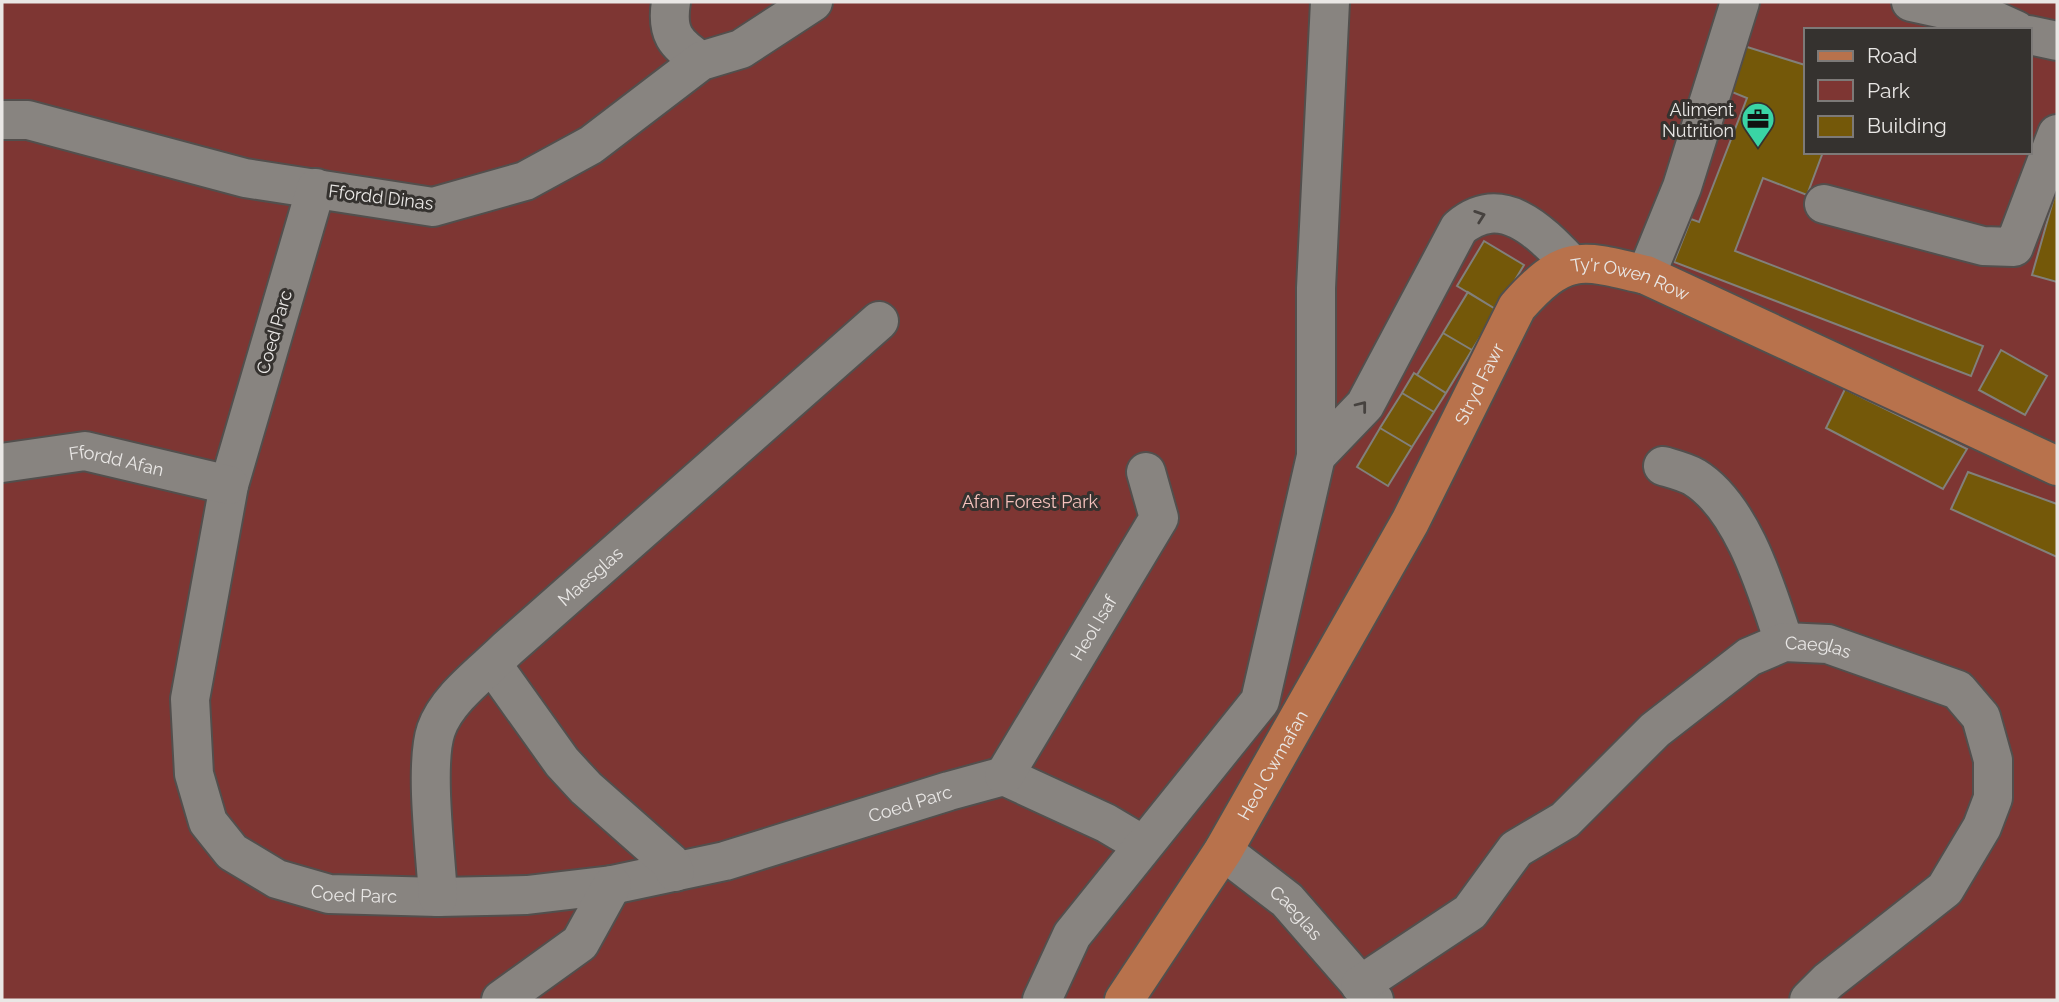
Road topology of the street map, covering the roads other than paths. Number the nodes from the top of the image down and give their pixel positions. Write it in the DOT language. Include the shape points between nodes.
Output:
graph roads {
  1 [pos="671,2"];
  2 [pos="813,2"];
  3 [pos="1330,2"];
  4 [pos="1740,2"];
  5 [pos="1911,2"];
  6 [pos="2012,28"];
  7 [pos="2031,35"];
  8 [pos="2057,41"];
  9 [pos="701,61"];
  10 [pos="15,120"];
  11 [pos="2057,134"];
  12 [pos="316,188"];
  13 [pos="1824,204"];
  14 [pos="1572,265"];
  15 [pos="1646,275"];
  16 [pos="879,321"];
  17 [pos="1316,456"];
  18 [pos="2,463"];
  19 [pos="1663,466"];
  20 [pos="2057,467"];
  21 [pos="1146,472"];
  22 [pos="229,485"];
  23 [pos="1409,522"];
  24 [pos="1784,642"];
  25 [pos="492,664"];
  26 [pos="1004,776"];
  27 [pos="1143,845"];
  28 [pos="1223,851"];
  29 [pos="675,872"];
  30 [pos="612,885"];
  31 [pos="438,897"];
  32 [pos="1367,993"];
  33 [pos="501,1000"];
  34 [pos="1042,1000"];
  35 [pos="1124,1000"];
  36 [pos="1809,1000"];
  1 -- 9 [label="street" via="668,22 679,46"];
  2 -- 9 [label="street" via="741,49"];
  3 -- 17 [label="street" via="1316,288"];
  4 -- 15 [label="street" via="1682,187"];
  5 -- 6 [label="street"];
  7 -- 8 [label="street"];
  9 -- 12 [label="street, Ffordd Dinas" via="591,145 525,181 433,207"];
  10 -- 12 [label="street, Ffordd Dinas" via="245,178"];
  11 -- 13 [label="street" via="2014,247 1983,246"];
  12 -- 22 [label="street, Coed Parc"];
  14 -- 15 [label="main road, Ty'r Owen Row" via="1590,261"];
  17 -- 14 [label="street, Ty'r Owen Row, one-way" via="1364,405 1459,228 1471,218 1505,213 1543,234"];
  14 -- 23 [label="main road, Stryd Fawr" via="1538,283 1517,307"];
  15 -- 20 [label="main road, Ty'r Owen Row"];
  16 -- 25 [label="street, Maesglas"];
  17 -- 27 [label="street" via="1260,701"];
  18 -- 22 [label="street, Ffordd Afan" via="85,451"];
  19 -- 24 [label="street" via="1693,477 1720,499 1764,582"];
  21 -- 26 [label="street, Heol Isaf" via="1159,518"];
  22 -- 31 [label="street, Coed Parc" via="190,699 194,774 208,822 232,852 277,879 329,894"];
  23 -- 28 [label="main road, Heol Cwmafan"];
  24 -- 32 [label="street, Caeglas" via="1749,657 1655,730 1566,820 1516,849 1470,912"];
  24 -- 36 [label="street, Caeglas" via="1828,644 1958,690 1981,717 1993,760 1993,798 1982,827 1945,890"];
  25 -- 29 [label="street" via="562,762 671,863"];
  25 -- 31 [label="street, Maesglas" via="454,701 436,729 432,761"];
  26 -- 27 [label="street" via="1107,822"];
  26 -- 29 [label="street, Coed Parc"];
  27 -- 34 [label="street" via="1072,935"];
  28 -- 32 [label="street, Caeglas" via="1287,900"];
  28 -- 35 [label="main road, Heol Cwmafan"];
  29 -- 30 [label="street, Coed Parc"];
  30 -- 31 [label="street, Coed Parc" via="527,895"];
  30 -- 33 [label="street" via="579,943"];
}
